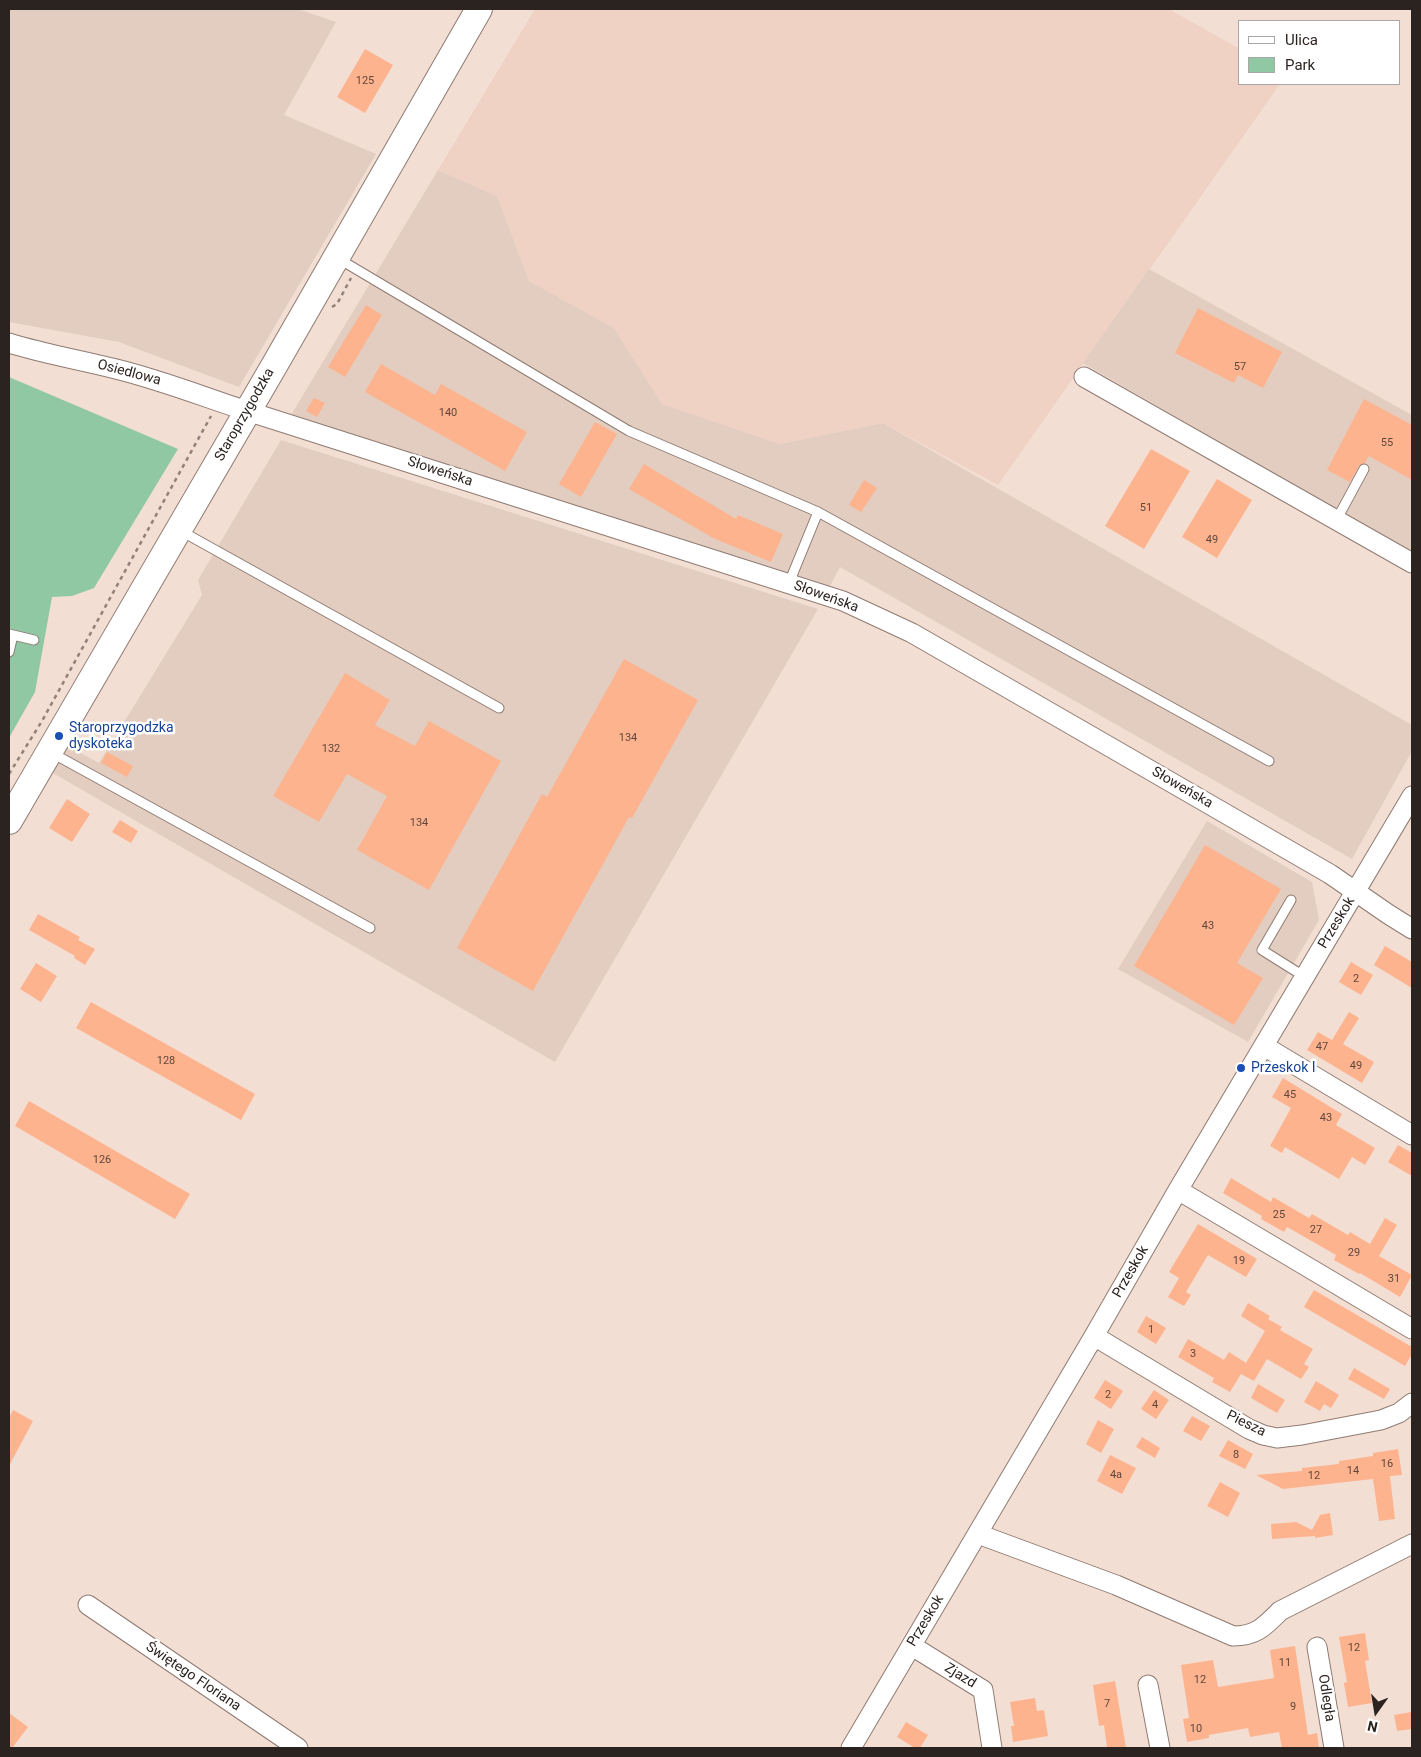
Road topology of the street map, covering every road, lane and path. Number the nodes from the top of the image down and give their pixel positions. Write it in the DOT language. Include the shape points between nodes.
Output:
graph roads {
  1 [pos="479,9"];
  2 [pos="336,258"];
  3 [pos="9,343"];
  4 [pos="1084,377"];
  5 [pos="218,402"];
  6 [pos="247,411"];
  7 [pos="1364,469"];
  8 [pos="818,512"];
  9 [pos="1336,519"];
  10 [pos="179,529"];
  11 [pos="1412,563"];
  12 [pos="789,583"];
  13 [pos="11,634"];
  14 [pos="34,640"];
  15 [pos="9,652"];
  16 [pos="499,708"];
  17 [pos="50,751"];
  18 [pos="1269,761"];
  19 [pos="9,774"];
  20 [pos="1412,796"];
  21 [pos="9,821"];
  22 [pos="1356,892"];
  23 [pos="1291,900"];
  24 [pos="370,928"];
  25 [pos="1412,929"];
  26 [pos="1305,977"];
  27 [pos="1264,1046"];
  28 [pos="1412,1135"];
  29 [pos="1178,1190"];
  30 [pos="1412,1330"];
  31 [pos="1094,1336"];
  32 [pos="1412,1403"];
  33 [pos="978,1534"];
  34 [pos="1412,1544"];
  35 [pos="88,1605"];
  36 [pos="912,1646"];
  37 [pos="1318,1647"];
  38 [pos="1148,1685"];
  39 [pos="294,1747"];
  40 [pos="851,1748"];
  41 [pos="992,1748"];
  42 [pos="1160,1748"];
  43 [pos="1334,1748"];
  1 -- 2 [label="street, Staroprzygodzka"];
  2 -- 6 [label="street, Staroprzygodzka"];
  2 -- 8 [label="lane" via="629,431"];
  3 -- 5 [label="street, Osiedlowa" via="117,369"];
  4 -- 9 [label="street"];
  5 -- 6 [label="street, Osiedlowa"];
  5 -- 19 [label="path" via="52,703"];
  6 -- 10 [label="street, Staroprzygodzka"];
  6 -- 12 [label="street, Słoweńska"];
  7 -- 9 [label="lane"];
  8 -- 12 [label="lane"];
  8 -- 18 [label="lane"];
  9 -- 11 [label="street"];
  10 -- 16 [label="lane"];
  10 -- 17 [label="street, Staroprzygodzka"];
  12 -- 22 [label="street, Słoweńska" via="843,600 912,634 1330,874"];
  13 -- 14 [label="lane"];
  13 -- 15 [label="lane"];
  17 -- 21 [label="street, Staroprzygodzka"];
  17 -- 24 [label="lane"];
  20 -- 22 [label="street, Przeskok"];
  22 -- 25 [label="street, Słoweńska"];
  22 -- 26 [label="street, Przeskok"];
  23 -- 26 [label="lane" via="1262,950"];
  26 -- 27 [label="street, Przeskok"];
  27 -- 28 [label="street"];
  27 -- 29 [label="street, Przeskok"];
  29 -- 30 [label="street"];
  29 -- 31 [label="street, Przeskok"];
  31 -- 32 [label="street, Piesza" via="1249,1429 1277,1438 1381,1420"];
  31 -- 33 [label="street, Przeskok"];
  33 -- 34 [label="street" via="1116,1585 1233,1636 1248,1636 1280,1611"];
  33 -- 36 [label="street, Przeskok"];
  35 -- 39 [label="street, Świętego Floriana"];
  36 -- 40 [label="street, Przeskok"];
  36 -- 41 [label="street, Zjazd" via="983,1690"];
  37 -- 43 [label="street, Odległa"];
  38 -- 42 [label="street"];
}
